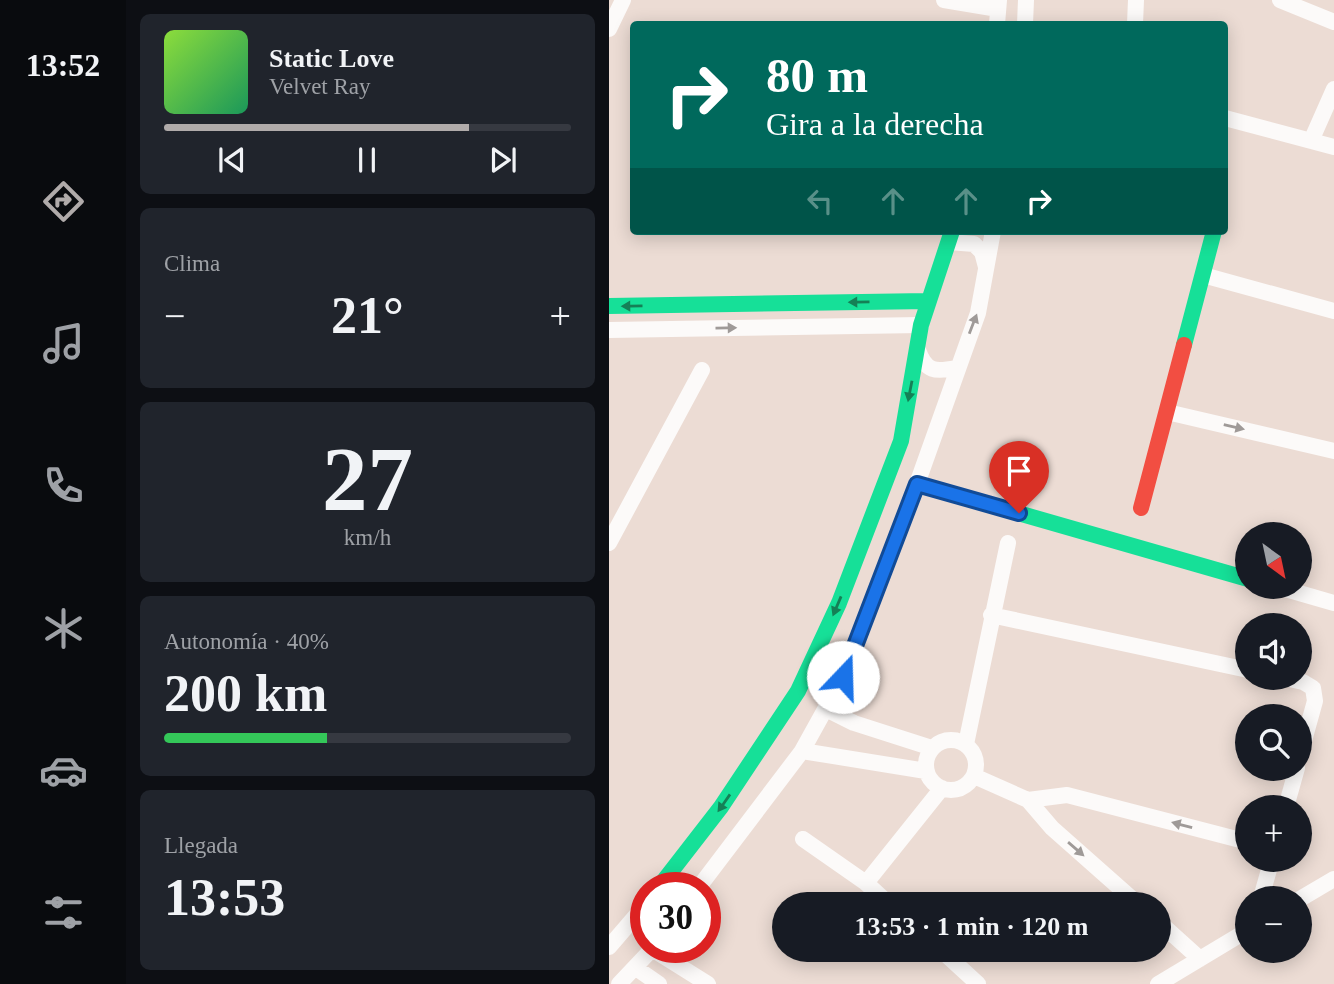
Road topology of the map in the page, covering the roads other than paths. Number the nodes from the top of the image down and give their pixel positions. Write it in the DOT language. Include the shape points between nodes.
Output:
graph roads {
  1 [pos="623,0"];
  2 [pos="944,0"];
  3 [pos="1026,0"];
  4 [pos="1136,0"];
  5 [pos="1280,0"];
  6 [pos="998,11"];
  7 [pos="1025,21"];
  8 [pos="1135,21"];
  9 [pos="1334,22"];
  10 [pos="609,29"];
  11 [pos="1334,89"];
  12 [pos="1228,119"];
  13 [pos="1311,141"];
  14 [pos="1334,147"];
  15 [pos="992,235"];
  16 [pos="1213,235"];
  17 [pos="951,237"];
  18 [pos="986,267"];
  19 [pos="1203,275"];
  20 [pos="928,301"];
  21 [pos="609,306"];
  22 [pos="1334,311"];
  23 [pos="921,325"];
  24 [pos="609,330"];
  25 [pos="918,350"];
  26 [pos="956,368"];
  27 [pos="702,370"];
  28 [pos="1167,412"];
  29 [pos="1334,451"];
  30 [pos="917,484"];
  31 [pos="1141,508"];
  32 [pos="609,543"];
  33 [pos="1008,543"];
  34 [pos="1235,575"];
  35 [pos="1313,597"];
  36 [pos="1334,603"];
  37 [pos="991,615"];
  38 [pos="1235,667"];
  39 [pos="1312,687"];
  40 [pos="826,709"];
  41 [pos="1312,712"];
  42 [pos="966,744"];
  43 [pos="932,748"];
  44 [pos="802,751"];
  45 [pos="926,771"];
  46 [pos="974,776"];
  47 [pos="942,788"];
  48 [pos="1028,800"];
  49 [pos="803,839"];
  50 [pos="1235,839"];
  51 [pos="671,872"];
  52 [pos="710,872"];
  53 [pos="1334,878"];
  54 [pos="866,883"];
  55 [pos="876,892"];
  56 [pos="1124,892"];
  57 [pos="1312,892"];
  58 [pos="630,923"];
  59 [pos="1171,933"];
  60 [pos="1235,938"];
  61 [pos="609,947"];
  62 [pos="1200,959"];
  63 [pos="954,962"];
  64 [pos="640,963"];
  65 [pos="676,963"];
  66 [pos="636,968"];
  67 [pos="619,984"];
  68 [pos="659,984"];
  69 [pos="708,984"];
  70 [pos="978,984"];
  71 [pos="1158,984"];
  1 -- 10 [label="street"];
  2 -- 6 [label="street"];
  3 -- 7 [label="street"];
  4 -- 8 [label="street"];
  5 -- 9 [label="street"];
  11 -- 13 [label="street"];
  12 -- 13 [label="street"];
  13 -- 14 [label="street"];
  15 -- 18 [label="street"];
  16 -- 19 [label="street"];
  17 -- 18 [label="street" via="974,244"];
  17 -- 20 [label="street"];
  26 -- 18 [label="street, one-way" via="978,313"];
  19 -- 22 [label="street"];
  19 -- 28 [label="street"];
  20 -- 21 [label="street, one-way"];
  20 -- 23 [label="street"];
  24 -- 23 [label="street, one-way"];
  23 -- 25 [label="street"];
  25 -- 26 [label="street" via="930,370"];
  25 -- 51 [label="street, one-way" via="901,440 839,603 798,691 721,807"];
  26 -- 30 [label="street"];
  27 -- 32 [label="street"];
  28 -- 29 [label="street, one-way"];
  28 -- 31 [label="street"];
  30 -- 34 [label="street"];
  30 -- 40 [label="street" via="843,677"];
  33 -- 37 [label="street"];
  35 -- 36 [label="street"];
  37 -- 38 [label="street"];
  37 -- 42 [label="street"];
  39 -- 41 [label="street"];
  40 -- 43 [label="street"];
  40 -- 44 [label="street"];
  42 -- 43 [label="street" via="954,739"];
  42 -- 46 [label="street" via="977,764"];
  43 -- 45 [label="street"];
  44 -- 45 [label="street"];
  44 -- 52 [label="street"];
  45 -- 47 [label="street"];
  46 -- 47 [label="street" via="954,790"];
  46 -- 48 [label="street"];
  47 -- 54 [label="street"];
  50 -- 48 [label="street, one-way" via="1067,795"];
  48 -- 56 [label="street, one-way" via="1052,828"];
  49 -- 54 [label="street"];
  53 -- 57 [label="street"];
  54 -- 55 [label="street"];
  58 -- 61 [label="street"];
  59 -- 62 [label="street"];
  60 -- 62 [label="street"];
  62 -- 71 [label="street"];
  63 -- 70 [label="street"];
  64 -- 66 [label="street"];
  65 -- 69 [label="street"];
  66 -- 67 [label="street"];
  66 -- 68 [label="street"];
}
